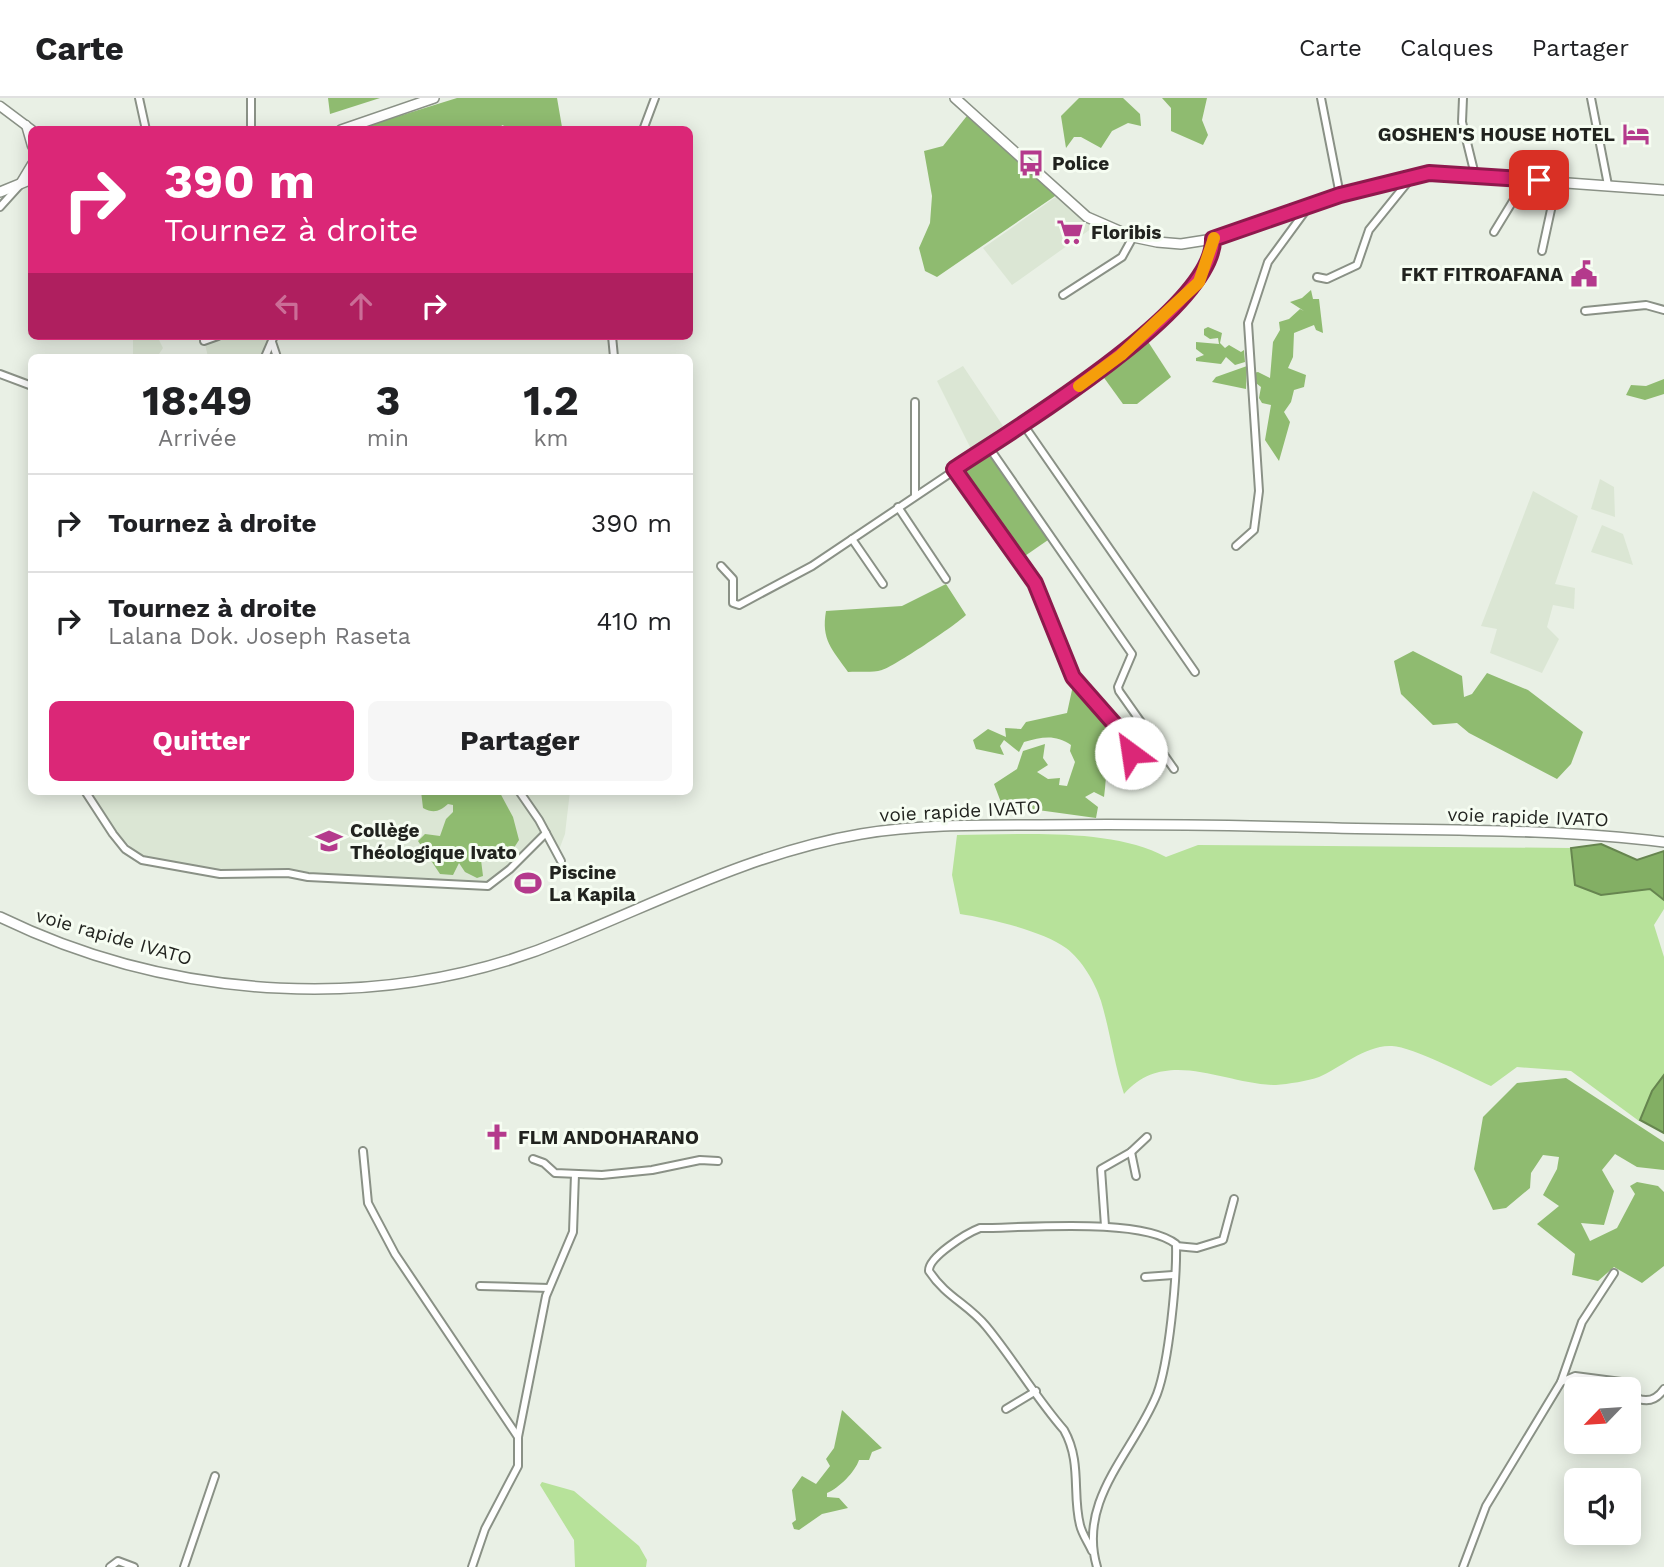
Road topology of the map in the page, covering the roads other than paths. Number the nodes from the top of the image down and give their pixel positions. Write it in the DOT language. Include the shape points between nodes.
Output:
graph roads {
  1 [pos="139,98"];
  2 [pos="251,98"];
  3 [pos="434,98"];
  4 [pos="655,98"];
  5 [pos="955,98"];
  6 [pos="1321,98"];
  7 [pos="1463,98"];
  8 [pos="1591,98"];
  9 [pos="0,106"];
  10 [pos="28,126"];
  11 [pos="145,126"];
  12 [pos="251,126"];
  13 [pos="353,126"];
  14 [pos="644,126"];
  15 [pos="28,171"];
  16 [pos="1475,175"];
  17 [pos="1412,176"];
  18 [pos="1522,178"];
  19 [pos="28,181"];
  20 [pos="1557,182"];
  21 [pos="20,184"];
  22 [pos="1608,186"];
  23 [pos="1664,190"];
  24 [pos="0,192"];
  25 [pos="1340,195"];
  26 [pos="1309,206"];
  27 [pos="0,207"];
  28 [pos="1494,232"];
  29 [pos="1133,237"];
  30 [pos="1213,239"];
  31 [pos="1542,251"];
  32 [pos="1317,277"];
  33 [pos="1063,295"];
  34 [pos="1663,308"];
  35 [pos="1585,311"];
  36 [pos="0,374"];
  37 [pos="28,384"];
  38 [pos="915,401"];
  39 [pos="1023,424"];
  40 [pos="988,446"];
  41 [pos="954,469"];
  42 [pos="915,495"];
  43 [pos="898,507"];
  44 [pos="852,539"];
  45 [pos="1236,546"];
  46 [pos="721,566"];
  47 [pos="946,579"];
  48 [pos="883,584"];
  49 [pos="1195,672"];
  50 [pos="1149,732"];
  51 [pos="1124,735"];
  52 [pos="1128,758"];
  53 [pos="1174,769"];
  54 [pos="88,795"];
  55 [pos="522,795"];
  56 [pos="546,833"];
  57 [pos="1664,842"];
  58 [pos="561,861"];
  59 [pos="0,917"];
  60 [pos="1147,1137"];
  61 [pos="363,1151"];
  62 [pos="1131,1152"];
  63 [pos="533,1159"];
  64 [pos="718,1161"];
  65 [pos="575,1174"];
  66 [pos="1136,1176"];
  67 [pos="1234,1199"];
  68 [pos="1105,1226"];
  69 [pos="1176,1246"];
  70 [pos="1614,1273"];
  71 [pos="1173,1275"];
  72 [pos="1145,1277"];
  73 [pos="480,1286"];
  74 [pos="549,1288"];
  75 [pos="1561,1382"];
  76 [pos="1664,1389"];
  77 [pos="1036,1391"];
  78 [pos="1006,1409"];
  79 [pos="517,1437"];
  80 [pos="215,1476"];
  81 [pos="1092,1551"];
  82 [pos="110,1567"];
  83 [pos="134,1567"];
  84 [pos="184,1567"];
  85 [pos="472,1567"];
  86 [pos="1097,1567"];
  87 [pos="1463,1567"];
  1 -- 11 [label="street"];
  2 -- 12 [label="street"];
  3 -- 13 [label="main road"];
  4 -- 14 [label="street"];
  5 -- 29 [label="main road" via="1087,217"];
  6 -- 25 [label="street"];
  7 -- 16 [label="street" via="1462,122"];
  8 -- 22 [label="street"];
  9 -- 10 [label="street"];
  15 -- 21 [label="street"];
  16 -- 17 [label="main road"];
  16 -- 18 [label="main road"];
  17 -- 25 [label="main road"];
  17 -- 32 [label="street" via="1369,230 1357,265 1331,278"];
  18 -- 20 [label="main road"];
  18 -- 28 [label="street"];
  19 -- 21 [label="main road"];
  20 -- 22 [label="main road"];
  20 -- 31 [label="street"];
  21 -- 24 [label="main road"];
  21 -- 27 [label="street"];
  22 -- 23 [label="main road"];
  25 -- 26 [label="main road"];
  26 -- 30 [label="main road"];
  26 -- 45 [label="street" via="1268,261 1248,323 1259,491 1254,530"];
  29 -- 30 [label="main road" via="1181,244"];
  29 -- 33 [label="street" via="1122,257"];
  30 -- 39 [label="street" via="1199,282 1121,355"];
  34 -- 35 [label="street"];
  36 -- 37 [label="street"];
  38 -- 42 [label="street"];
  39 -- 40 [label="street"];
  39 -- 49 [label="street"];
  40 -- 41 [label="street"];
  40 -- 50 [label="street" via="1132,654 1118,687"];
  41 -- 42 [label="street"];
  41 -- 51 [label="street" via="1035,583 1073,677"];
  42 -- 43 [label="street"];
  43 -- 44 [label="street"];
  43 -- 47 [label="street"];
  44 -- 46 [label="street" via="738,605 733,603 733,579"];
  44 -- 48 [label="street"];
  50 -- 51 [label="street"];
  50 -- 53 [label="street"];
  51 -- 52 [label="street" via="1131,747"];
  54 -- 56 [label="street" via="125,849 142,860 220,874 288,873 488,886"];
  55 -- 56 [label="street"];
  56 -- 58 [label="street"];
  57 -- 59 [label="main road, voie rapide IVATO" via="1569,834 1180,824 947,825 884,831 764,857 561,942 486,966 440,978 327,989 281,989 170,976 34,933"];
  60 -- 62 [label="street"];
  61 -- 79 [label="street" via="368,1203 395,1254"];
  62 -- 66 [label="street"];
  62 -- 68 [label="street" via="1101,1169"];
  63 -- 65 [label="street" via="555,1173"];
  64 -- 65 [label="street"];
  65 -- 74 [label="street" via="573,1232"];
  67 -- 69 [label="street" via="1223,1240 1197,1248"];
  68 -- 69 [label="street" via="1154,1235"];
  68 -- 77 [label="street" via="980,1228 962,1235 928,1266 940,1289 986,1326"];
  69 -- 71 [label="street"];
  70 -- 75 [label="street" via="1582,1322"];
  71 -- 72 [label="street"];
  71 -- 81 [label="street" via="1165,1362 1156,1395 1097,1510 1090,1534"];
  73 -- 74 [label="street"];
  74 -- 79 [label="street"];
  75 -- 76 [label="street" via="1575,1376 1629,1382 1642,1400 1654,1399"];
  75 -- 87 [label="street" via="1486,1506"];
  77 -- 78 [label="street"];
  77 -- 81 [label="street" via="1071,1442 1079,1524"];
  79 -- 85 [label="street" via="518,1466 485,1529"];
  80 -- 84 [label="street"];
  81 -- 86 [label="street"];
  82 -- 83 [label="street" via="118,1561"];
}
